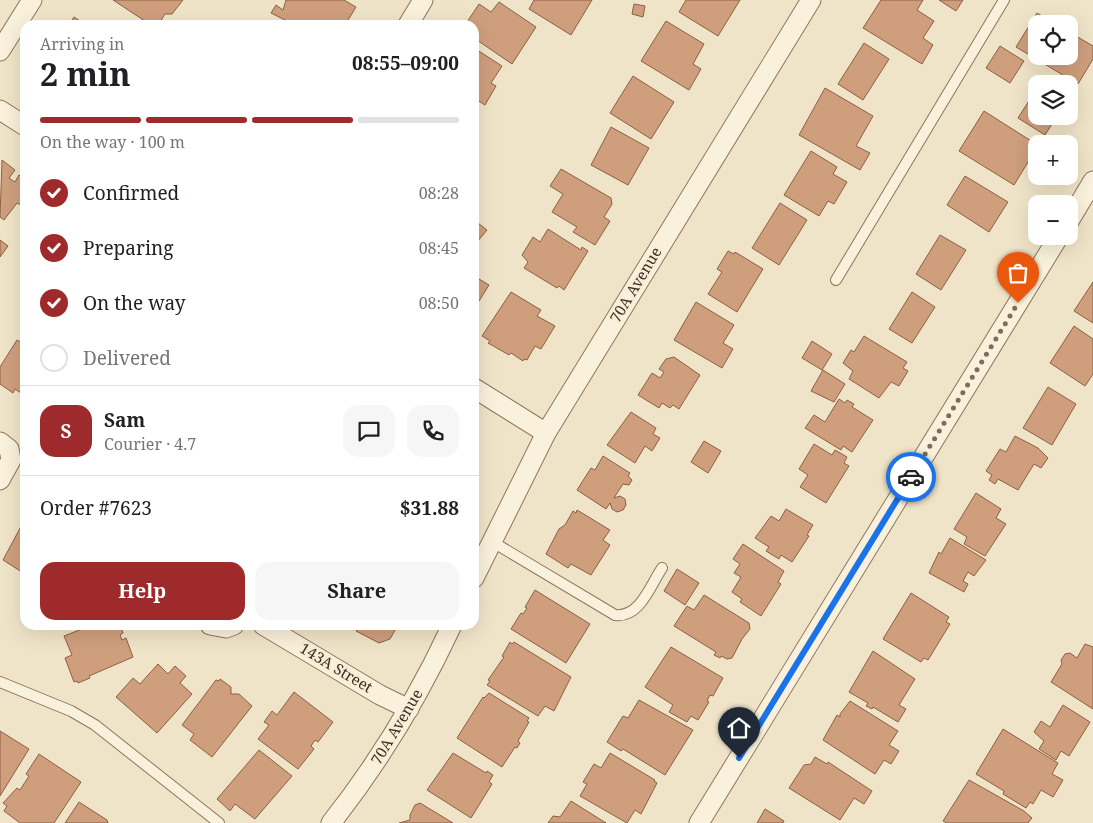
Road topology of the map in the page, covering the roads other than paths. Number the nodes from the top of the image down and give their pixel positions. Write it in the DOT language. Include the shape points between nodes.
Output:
graph roads {
  1 [pos="32,0"];
  2 [pos="423,0"];
  3 [pos="811,0"];
  4 [pos="1004,0"];
  5 [pos="411,20"];
  6 [pos="0,51"];
  7 [pos="0,110"];
  8 [pos="20,123"];
  9 [pos="1093,181"];
  10 [pos="1078,206"];
  11 [pos="1053,245"];
  12 [pos="836,280"];
  13 [pos="479,391"];
  14 [pos="546,433"];
  15 [pos="0,442"];
  16 [pos="0,480"];
  17 [pos="491,541"];
  18 [pos="479,567"];
  19 [pos="662,568"];
  20 [pos="272,630"];
  21 [pos="449,630"];
  22 [pos="0,682"];
  23 [pos="409,709"];
  24 [pos="219,823"];
  25 [pos="331,823"];
  26 [pos="699,823"];
  1 -- 6 [label="street"];
  2 -- 5 [label="street"];
  3 -- 14 [label="street, 70A Avenue"];
  4 -- 12 [label="lane"];
  7 -- 8 [label="street"];
  9 -- 10 [label="street"];
  11 -- 26 [label="street"];
  13 -- 14 [label="street"];
  14 -- 17 [label="street, 70A Avenue"];
  15 -- 16 [label="street" via="9,449 11,460"];
  17 -- 18 [label="street, 70A Avenue"];
  17 -- 19 [label="lane" via="615,615 624,616 637,608"];
  20 -- 23 [label="street, 143A Street"];
  21 -- 23 [label="street, 70A Avenue"];
  22 -- 24 [label="lane" via="94,724"];
  23 -- 25 [label="street, 70A Avenue" via="375,766"];
}
